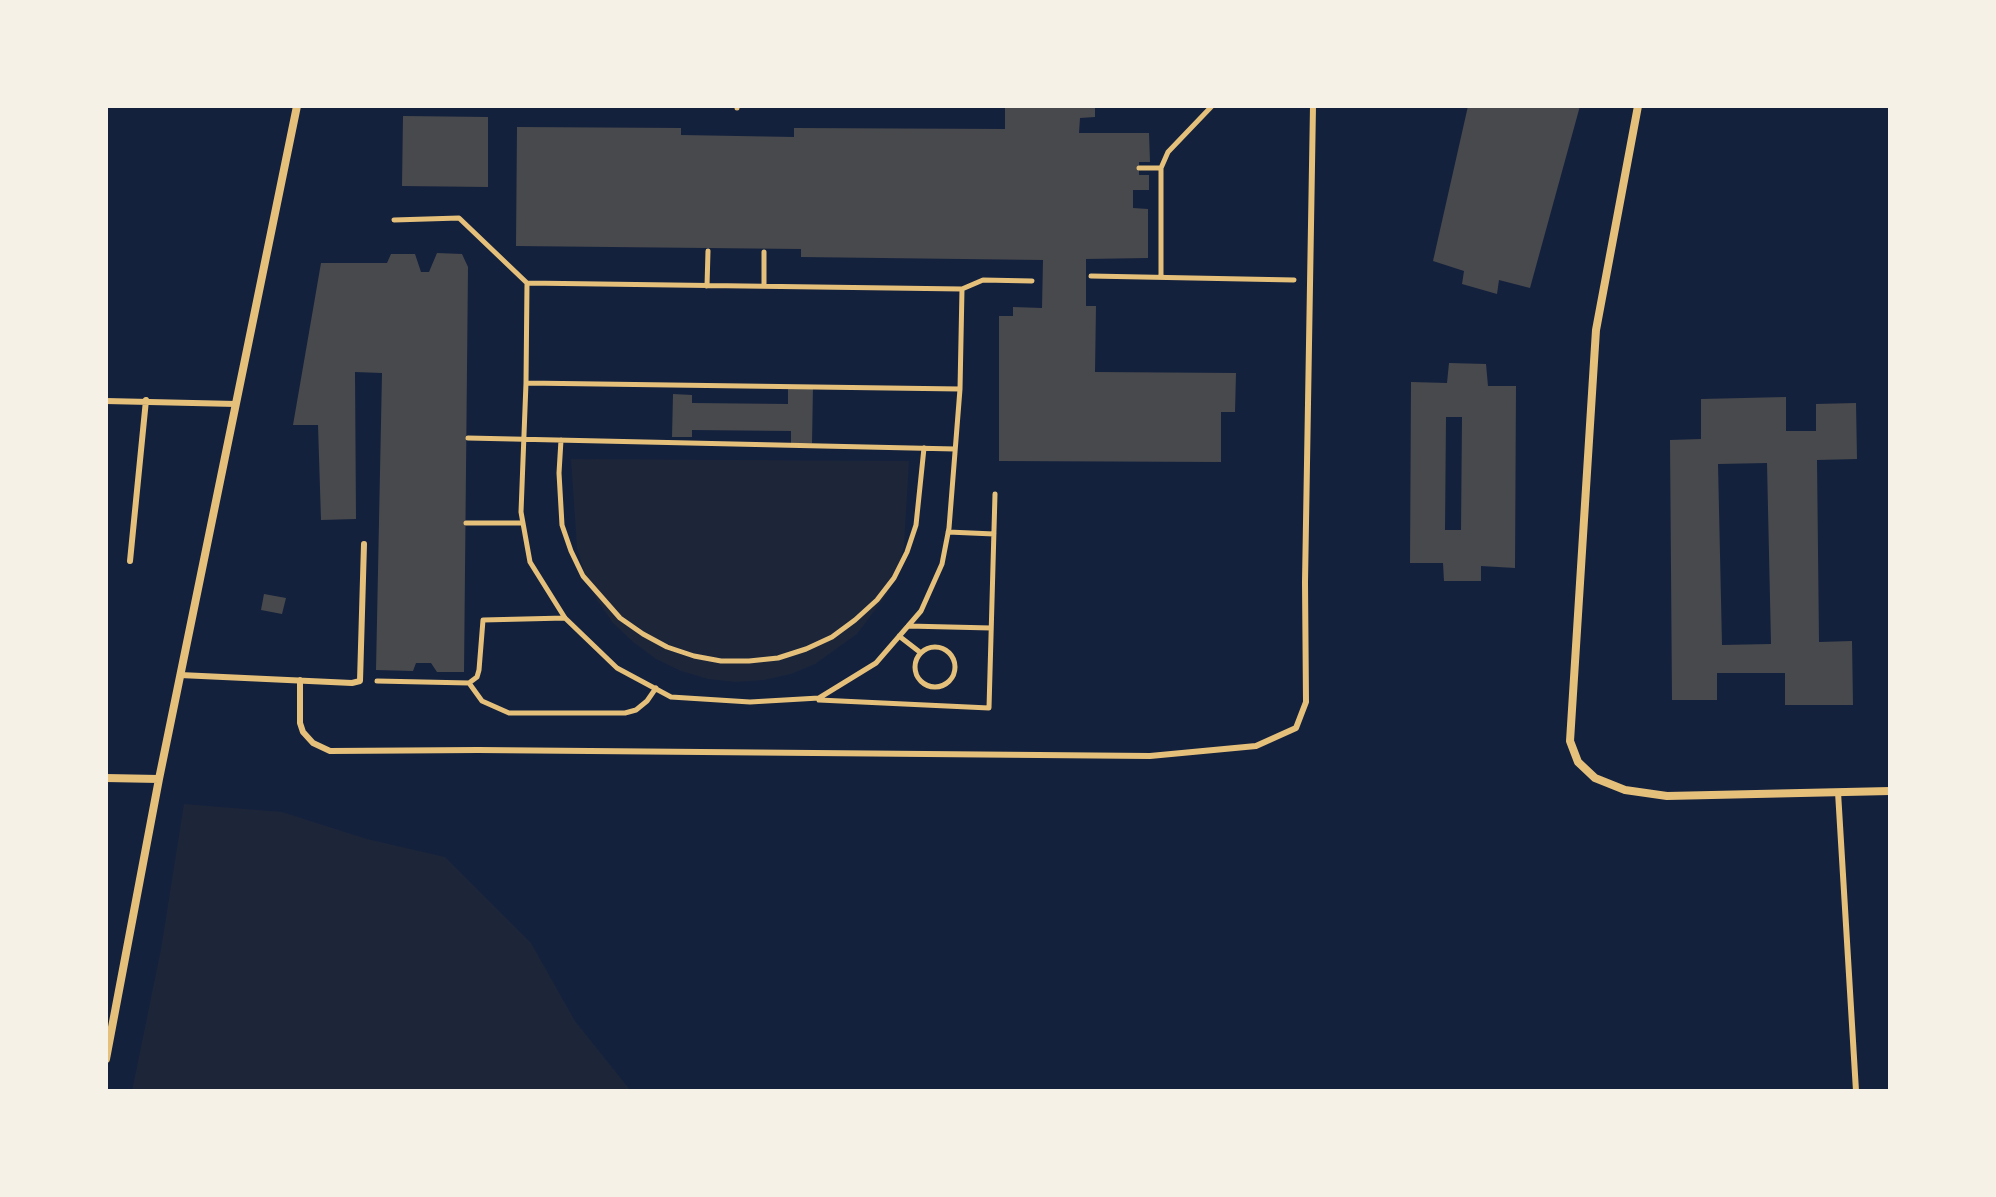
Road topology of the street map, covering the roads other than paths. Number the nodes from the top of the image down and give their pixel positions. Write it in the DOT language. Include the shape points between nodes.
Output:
graph roads {
  1 [pos="297,106"];
  2 [pos="1313,106"];
  3 [pos="1638,106"];
  4 [pos="146,400"];
  5 [pos="106,401"];
  6 [pos="236,404"];
  7 [pos="364,544"];
  8 [pos="130,561"];
  9 [pos="180,675"];
  10 [pos="300,680"];
  11 [pos="106,778"];
  12 [pos="159,779"];
  13 [pos="1890,791"];
  14 [pos="1838,792"];
  15 [pos="106,1059"];
  16 [pos="1856,1091"];
  1 -- 6 [label="street"];
  2 -- 10 [label="lane" via="1306,702 1296,728 1256,746 1150,756 330,751 303,732"];
  3 -- 14 [label="street" via="1596,330 1570,741 1578,762 1595,778 1625,790 1667,796"];
  4 -- 5 [label="lane"];
  4 -- 6 [label="lane"];
  4 -- 8 [label="lane"];
  6 -- 9 [label="street"];
  7 -- 10 [label="lane" via="360,681"];
  9 -- 10 [label="lane"];
  9 -- 12 [label="street"];
  11 -- 12 [label="street"];
  12 -- 15 [label="street"];
  13 -- 14 [label="street"];
  14 -- 16 [label="lane"];
}
